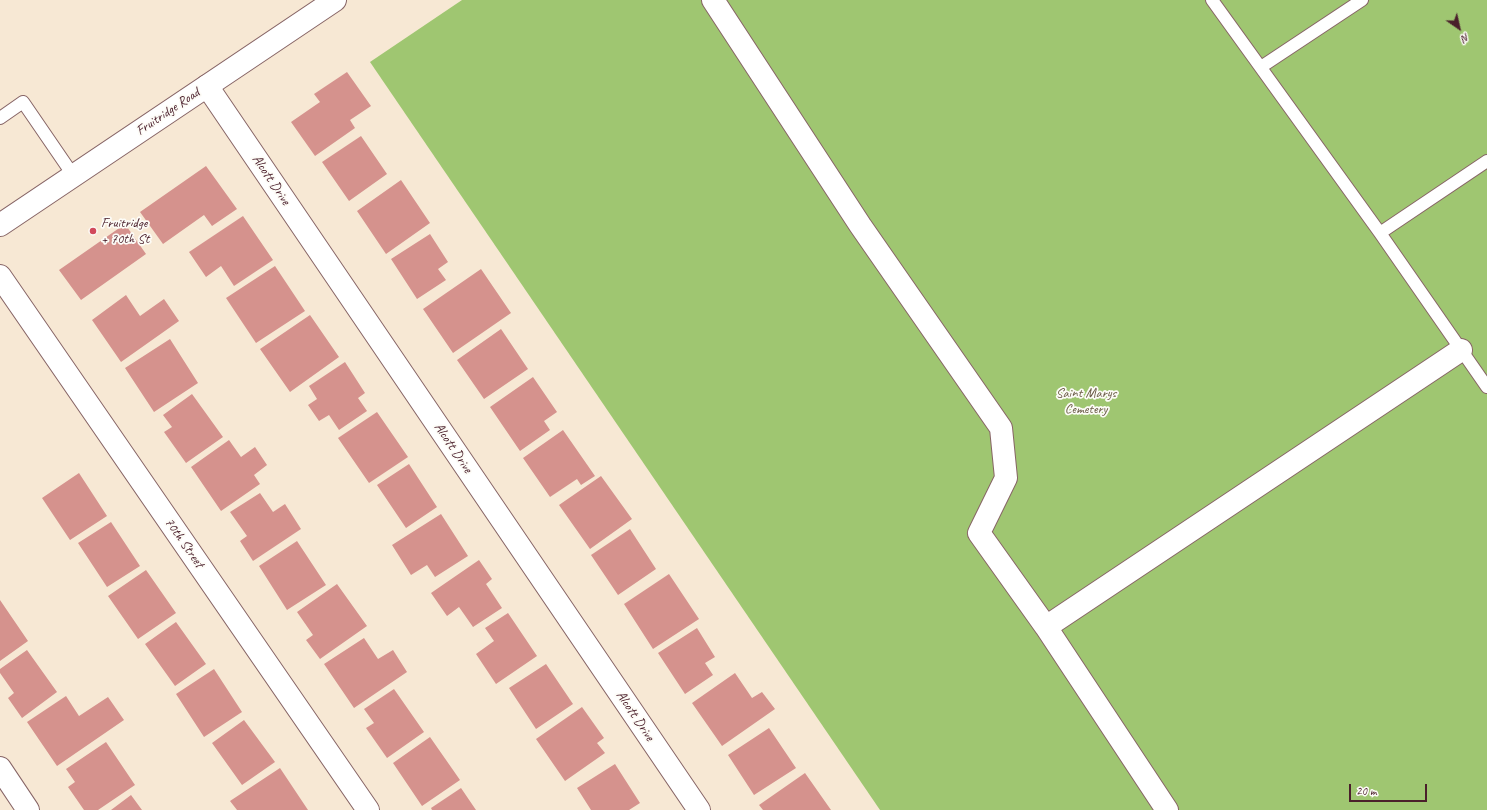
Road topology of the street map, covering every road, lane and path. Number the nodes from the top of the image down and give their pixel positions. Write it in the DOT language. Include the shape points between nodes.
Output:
graph roads {
  1 [pos="713,0"];
  2 [pos="1212,0"];
  3 [pos="1362,0"];
  4 [pos="327,2"];
  5 [pos="1261,67"];
  6 [pos="207,86"];
  7 [pos="0,118"];
  8 [pos="1487,161"];
  9 [pos="73,175"];
  10 [pos="0,225"];
  11 [pos="1380,233"];
  12 [pos="0,276"];
  13 [pos="1461,350"];
  14 [pos="1487,387"];
  15 [pos="1046,626"];
  16 [pos="0,768"];
  17 [pos="28,810"];
  18 [pos="368,810"];
  19 [pos="699,810"];
  20 [pos="1168,810"];
  1 -- 15 [label="street" via="860,225 1001,428 1006,478 980,532"];
  2 -- 5 [label="lane"];
  3 -- 5 [label="lane"];
  4 -- 6 [label="street, Fruitridge Road"];
  5 -- 11 [label="lane"];
  6 -- 9 [label="street, Fruitridge Road"];
  6 -- 19 [label="street, Alcott Drive"];
  7 -- 9 [label="lane" via="23,102"];
  8 -- 11 [label="lane"];
  9 -- 10 [label="street, Fruitridge Road"];
  11 -- 13 [label="lane"];
  12 -- 18 [label="street, 70th Street"];
  13 -- 14 [label="lane"];
  13 -- 15 [label="street"];
  15 -- 20 [label="street"];
  16 -- 17 [label="street"];
}
